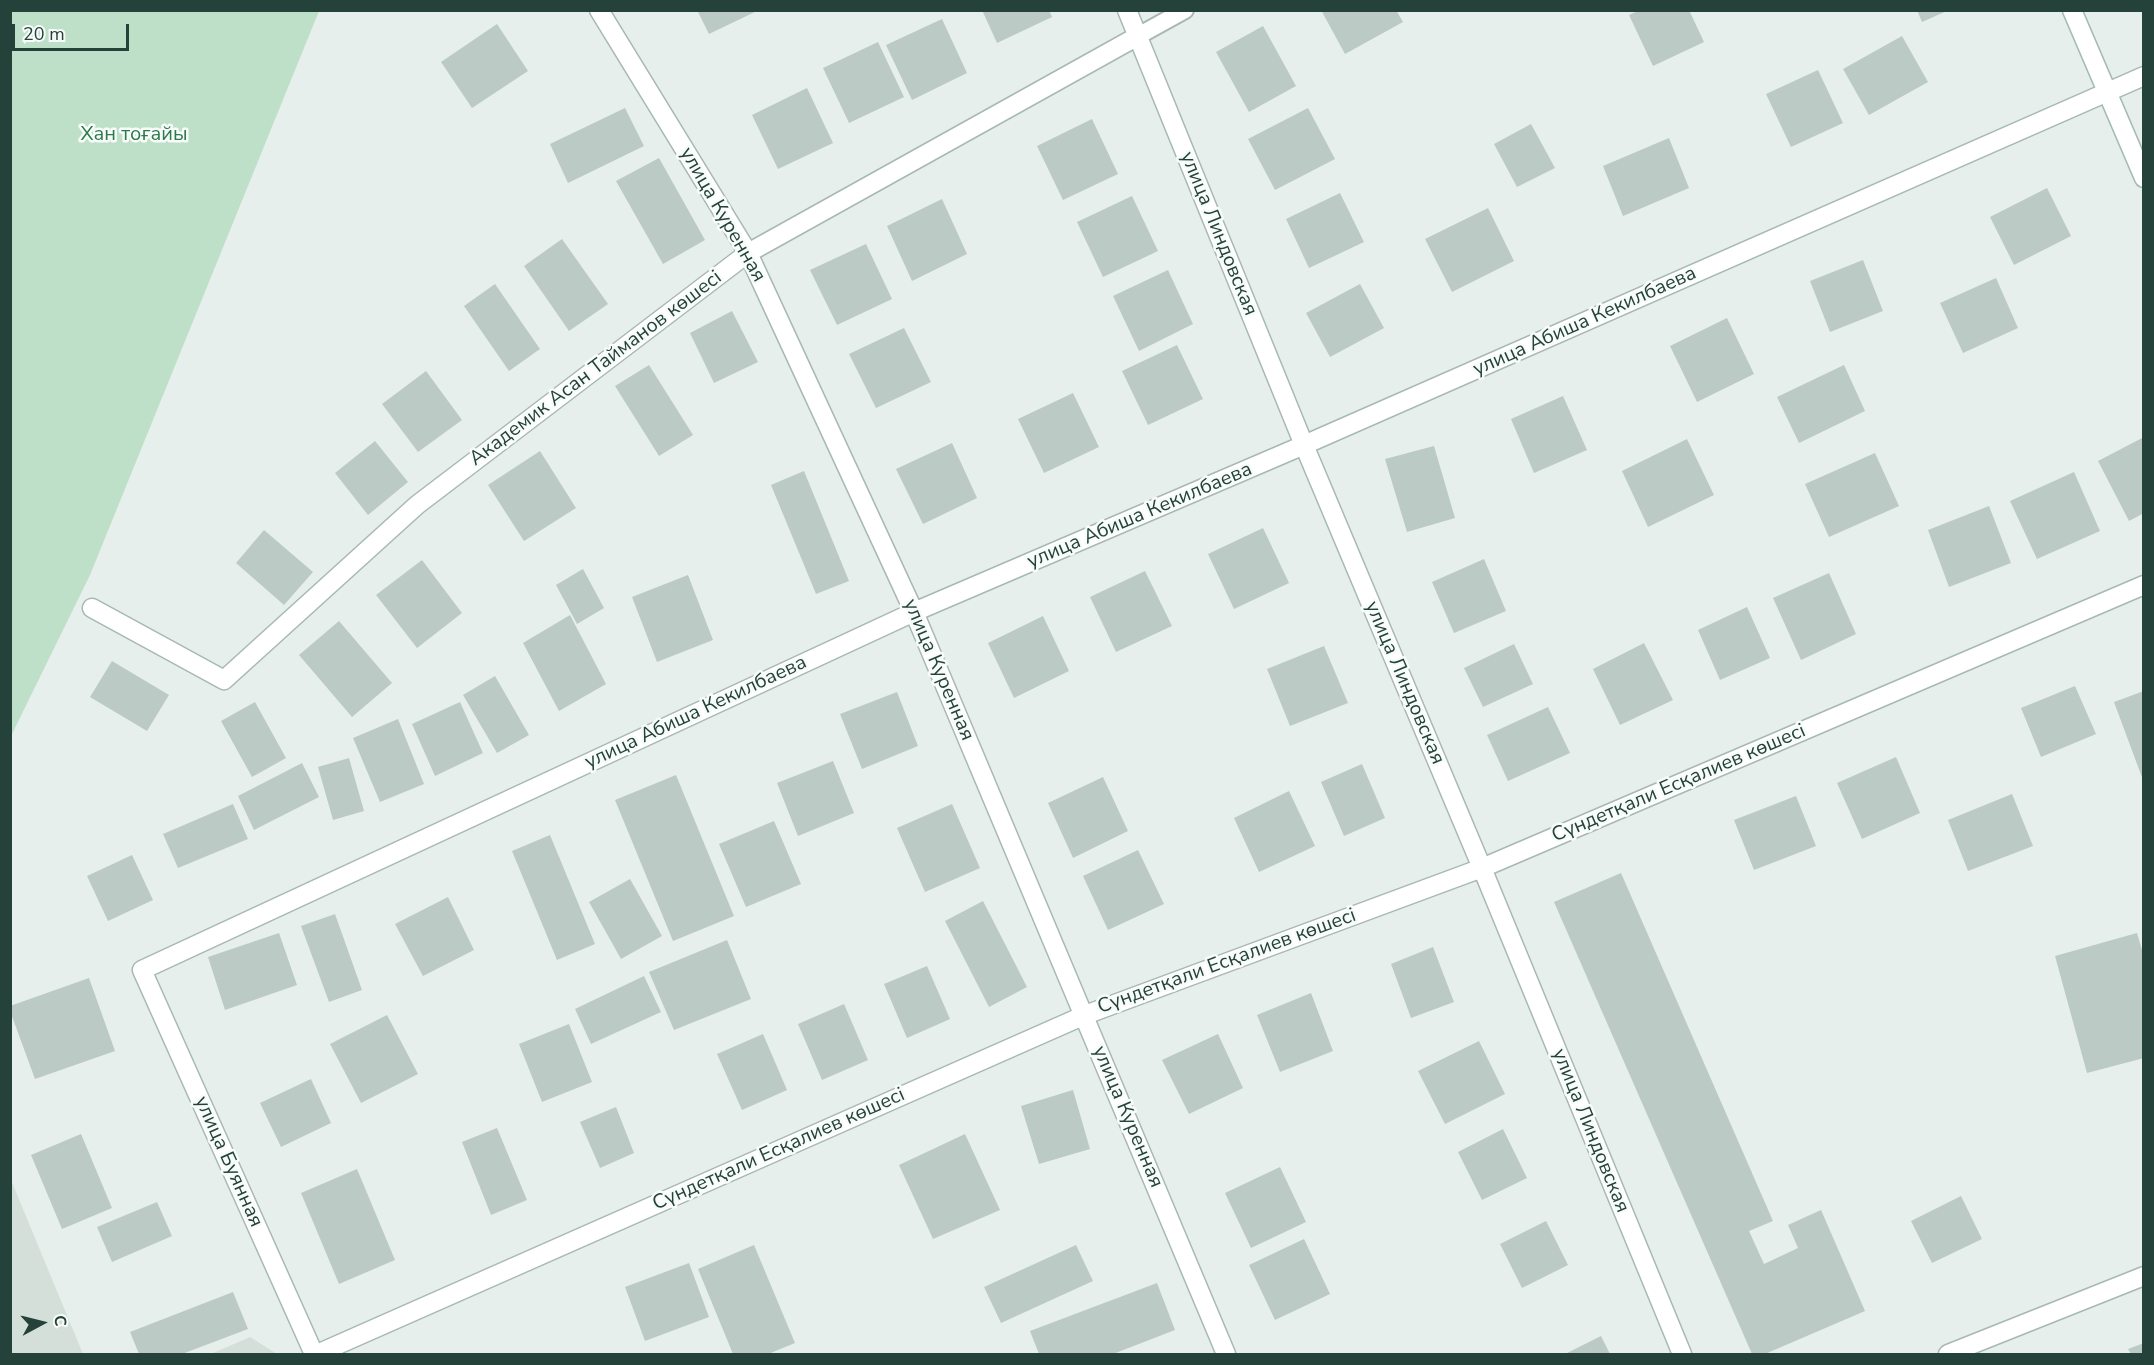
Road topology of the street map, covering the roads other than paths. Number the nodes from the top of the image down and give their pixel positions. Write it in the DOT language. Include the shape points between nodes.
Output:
graph roads {
  1 [pos="599,10"];
  2 [pos="1127,10"];
  3 [pos="1185,10"];
  4 [pos="2072,10"];
  5 [pos="1138,36"];
  6 [pos="2144,76"];
  7 [pos="2107,92"];
  8 [pos="2144,178"];
  9 [pos="748,254"];
  10 [pos="1304,445"];
  11 [pos="2144,585"];
  12 [pos="92,608"];
  13 [pos="914,612"];
  14 [pos="1482,868"];
  15 [pos="142,970"];
  16 [pos="1085,1015"];
  17 [pos="2144,1276"];
  18 [pos="315,1354"];
  19 [pos="1226,1354"];
  20 [pos="1682,1354"];
  21 [pos="1948,1354"];
  1 -- 9 [label="street, улица Куренная"];
  2 -- 5 [label="street, улица Линдовская"];
  3 -- 5 [label="lane"];
  4 -- 7 [label="street"];
  5 -- 9 [label="street, Академик Асан Тайманов көшесі"];
  5 -- 10 [label="street, улица Линдовская"];
  6 -- 7 [label="street, улица Абиша Кекилбаева"];
  7 -- 8 [label="street"];
  7 -- 10 [label="street, улица Абиша Кекилбаева"];
  9 -- 12 [label="street, Академик Асан Тайманов көшесі" via="417,505 224,680"];
  9 -- 13 [label="street, улица Куренная"];
  10 -- 13 [label="street, улица Абиша Кекилбаева"];
  10 -- 14 [label="street, улица Линдовская"];
  11 -- 14 [label="street, Сүндетқали Есқалиев көшесі"];
  13 -- 15 [label="street, улица Абиша Кекилбаева"];
  13 -- 16 [label="street, улица Куренная"];
  14 -- 16 [label="street, Сүндетқали Есқалиев көшесі"];
  14 -- 20 [label="street, улица Линдовская"];
  15 -- 18 [label="street, улица Буянная"];
  16 -- 18 [label="street, Сүндетқали Есқалиев көшесі"];
  16 -- 19 [label="street, улица Куренная"];
  17 -- 21 [label="street"];
}
